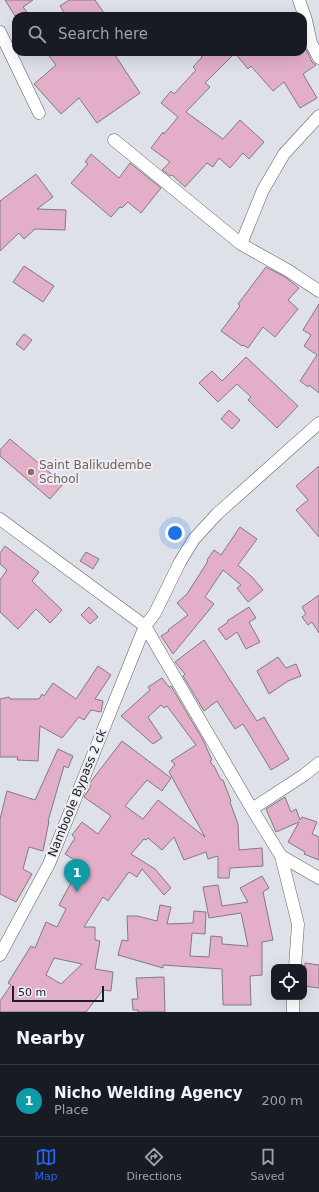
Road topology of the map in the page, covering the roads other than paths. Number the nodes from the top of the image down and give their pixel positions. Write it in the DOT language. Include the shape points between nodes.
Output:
graph roads {
  1 [pos="298,0"];
  2 [pos="303,12"];
  3 [pos="307,25"];
  4 [pos="0,32"];
  5 [pos="319,58"];
  6 [pos="39,113"];
  7 [pos="319,116"];
  8 [pos="114,140"];
  9 [pos="241,244"];
  10 [pos="319,291"];
  11 [pos="319,423"];
  12 [pos="0,519"];
  13 [pos="145,626"];
  14 [pos="319,763"];
  15 [pos="252,809"];
  16 [pos="281,856"];
  17 [pos="319,878"];
  18 [pos="0,954"];
  19 [pos="295,964"];
  20 [pos="293,1000"];
  21 [pos="292,1012"];
  1 -- 2 [label="street"];
  3 -- 5 [label="street" via="311,43"];
  4 -- 6 [label="street"];
  7 -- 9 [label="street" via="284,154 263,190"];
  8 -- 9 [label="street"];
  9 -- 10 [label="street" via="289,270"];
  11 -- 13 [label="street, Namboole Bypass 2 ck" via="217,514 194,539 155,613"];
  12 -- 13 [label="street"];
  13 -- 15 [label="street"];
  13 -- 18 [label="street, Namboole Bypass 2 ck" via="49,864"];
  14 -- 15 [label="street"];
  15 -- 16 [label="street"];
  16 -- 17 [label="street"];
  16 -- 19 [label="street" via="298,924"];
  20 -- 21 [label="street"];
}
